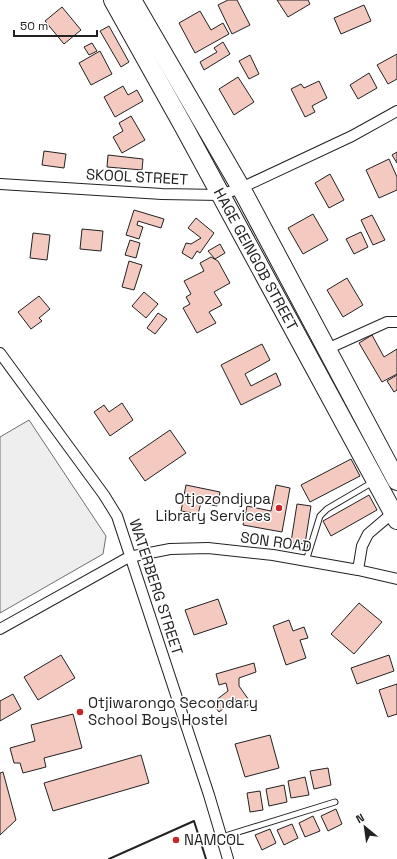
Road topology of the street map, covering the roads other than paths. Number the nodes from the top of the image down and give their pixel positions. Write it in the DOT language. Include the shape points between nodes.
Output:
graph roads {
  1 [pos="113,0"];
  2 [pos="132,0"];
  3 [pos="397,111"];
  4 [pos="200,119"];
  5 [pos="184,127"];
  6 [pos="0,184"];
  7 [pos="241,188"];
  8 [pos="220,195"];
  9 [pos="397,322"];
  10 [pos="327,349"];
  11 [pos="0,353"];
  12 [pos="382,454"];
  13 [pos="366,462"];
  14 [pos="376,480"];
  15 [pos="397,481"];
  16 [pos="395,514"];
  17 [pos="129,557"];
  18 [pos="306,561"];
  19 [pos="358,570"];
  20 [pos="397,580"];
  21 [pos="0,629"];
  22 [pos="335,802"];
  23 [pos="222,837"];
  24 [pos="228,859"];
  1 -- 5 [label="highway, HAGE GEINGOB STREET"];
  2 -- 4 [label="highway, HAGE GEINGOB STREET"];
  3 -- 7 [label="street, SKOOL STREET" via="352,136"];
  4 -- 5 [label="highway"];
  4 -- 7 [label="highway, HAGE GEINGOB STREET"];
  5 -- 8 [label="highway, HAGE GEINGOB STREET"];
  6 -- 8 [label="street, SKOOL STREET"];
  7 -- 8 [label="street, SKOOL STREET"];
  7 -- 10 [label="highway, HAGE GEINGOB STREET"];
  8 -- 13 [label="highway, HAGE GEINGOB STREET"];
  9 -- 10 [label="street" via="387,322"];
  10 -- 12 [label="highway, HAGE GEINGOB STREET"];
  11 -- 17 [label="street, WATERBERG STREET" via="104,494 117,516"];
  12 -- 13 [label="highway"];
  12 -- 15 [label="highway, HAGE GEINGOB STREET"];
  13 -- 14 [label="highway, HAGE GEINGOB STREET"];
  14 -- 16 [label="highway, HAGE GEINGOB STREET"];
  14 -- 18 [label="lane" via="327,509 320,516"];
  16 -- 19 [label="street" via="368,534 362,546"];
  17 -- 18 [label="street, SON ROAD" via="170,549 208,548"];
  17 -- 21 [label="street, SON ROAD"];
  17 -- 23 [label="street, WATERBERG STREET"];
  18 -- 19 [label="street, SON ROAD"];
  19 -- 20 [label="street, SON ROAD"];
  22 -- 23 [label="lane"];
  23 -- 24 [label="street, WATERBERG STREET"];
}
